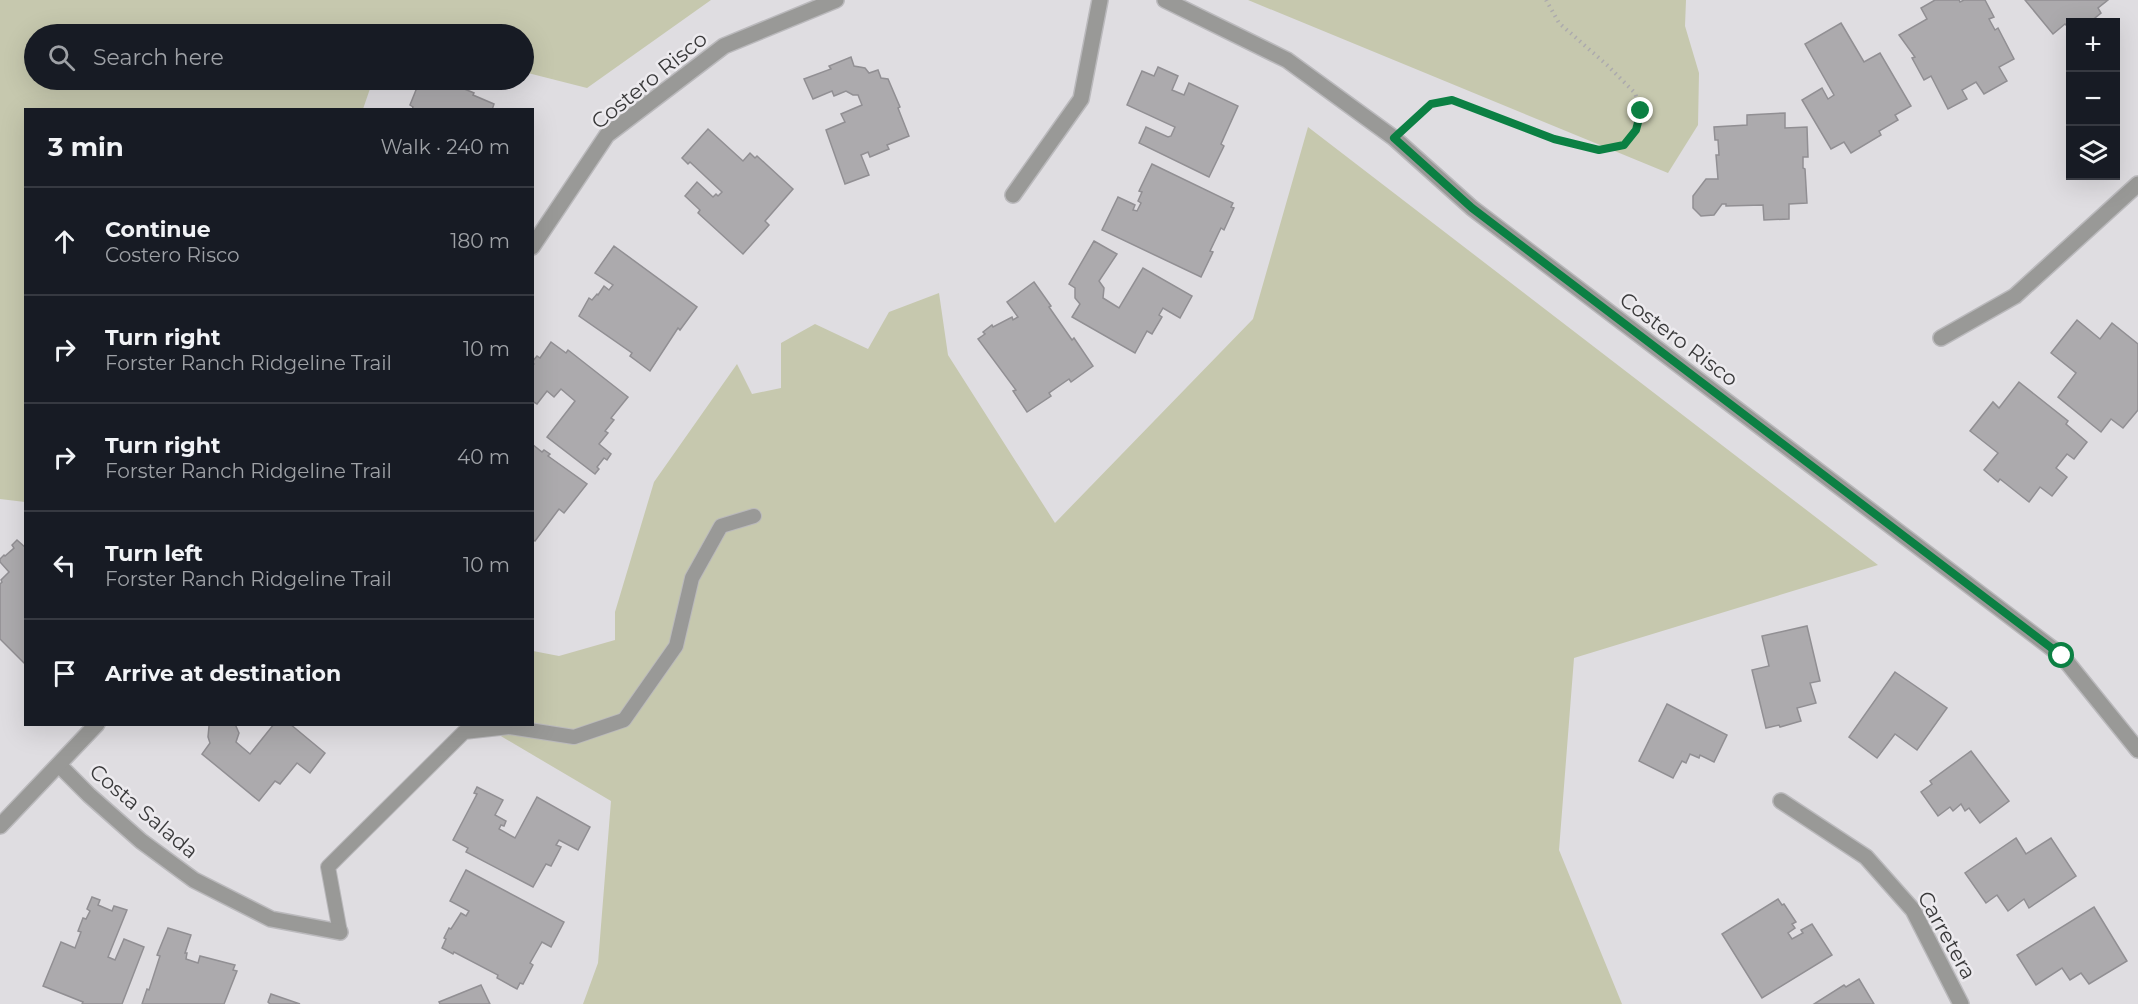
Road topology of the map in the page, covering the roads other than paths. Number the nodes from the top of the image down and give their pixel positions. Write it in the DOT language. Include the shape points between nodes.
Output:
graph roads {
  1 [pos="836,0"];
  2 [pos="1100,0"];
  3 [pos="1165,0"];
  4 [pos="2138,184"];
  5 [pos="1013,195"];
  6 [pos="534,244"];
  7 [pos="1941,338"];
  8 [pos="754,516"];
  9 [pos="95,726"];
  10 [pos="2138,750"];
  11 [pos="59,765"];
  12 [pos="1781,801"];
  13 [pos="0,826"];
  14 [pos="340,932"];
  15 [pos="1961,1004"];
  1 -- 6 [label="street, Costero Risco" via="724,46 607,135"];
  2 -- 5 [label="street" via="1081,99"];
  3 -- 10 [label="street, Costero Risco" via="1287,60 1394,138 1472,208 2062,656"];
  4 -- 7 [label="street" via="2015,296"];
  8 -- 14 [label="lane" via="721,526 692,578 676,646 624,720 574,737 510,728 464,732 342,852 328,867"];
  9 -- 11 [label="street"];
  11 -- 13 [label="street"];
  11 -- 14 [label="street, Costa Salada" via="141,841 194,880 271,919"];
  12 -- 15 [label="street, Carretera" via="1866,856 1890,883 1913,910"];
}
